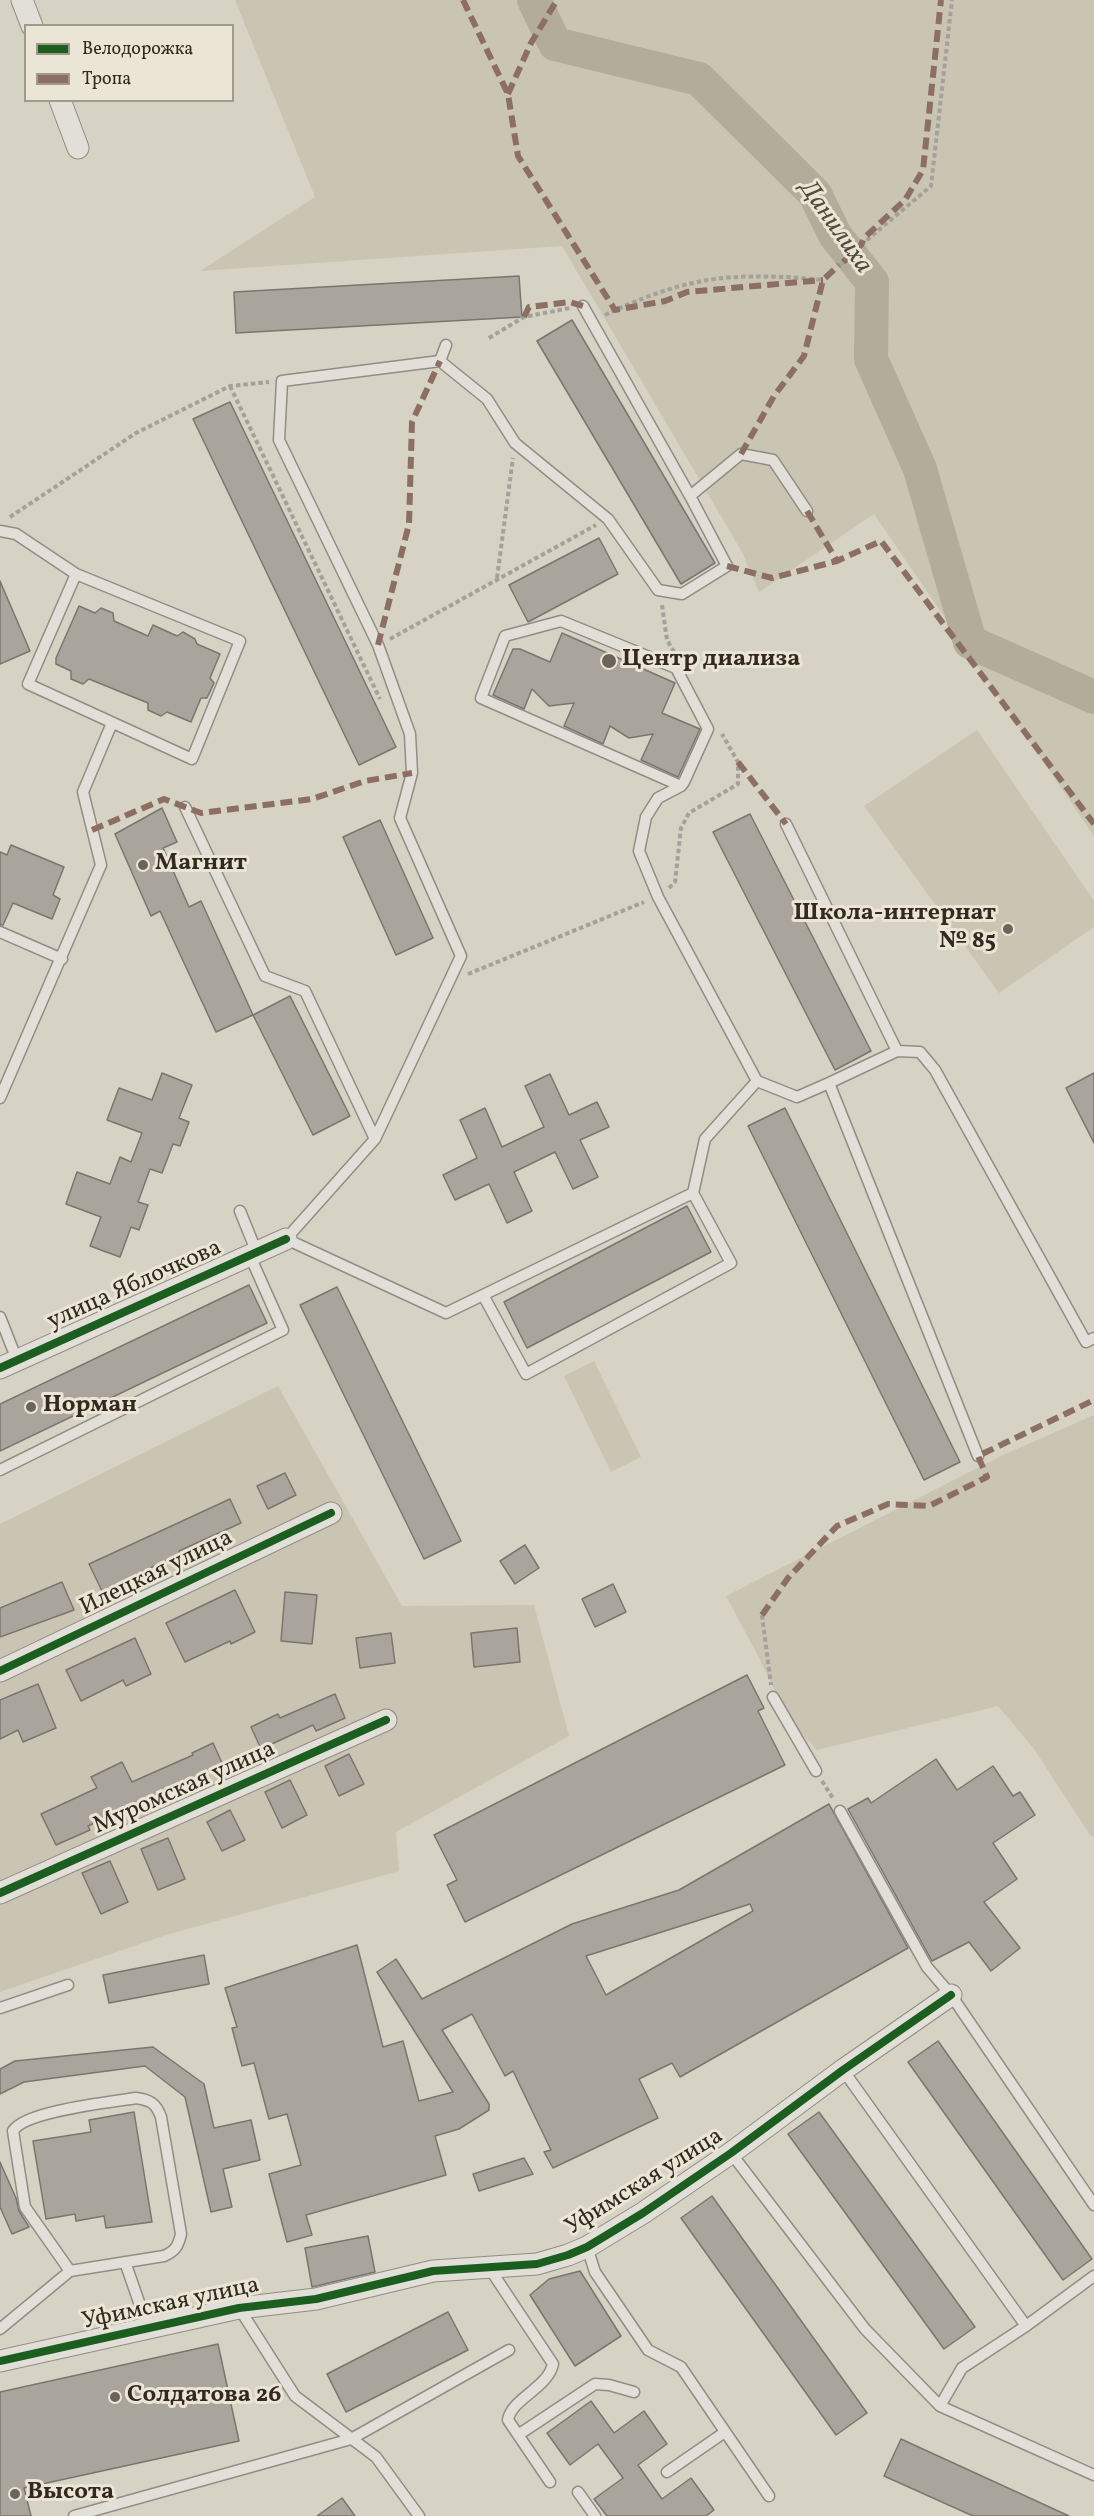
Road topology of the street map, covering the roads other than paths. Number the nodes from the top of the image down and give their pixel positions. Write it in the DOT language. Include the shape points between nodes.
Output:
graph roads {
  1 [pos="22,0"];
  2 [pos="31,24"];
  3 [pos="61,102"];
  4 [pos="78,148"];
  5 [pos="583,306"];
  6 [pos="446,345"];
  7 [pos="440,361"];
  8 [pos="690,496"];
  9 [pos="807,511"];
  10 [pos="0,531"];
  11 [pos="76,574"];
  12 [pos="112,723"];
  13 [pos="681,786"];
  14 [pos="185,807"];
  15 [pos="786,824"];
  16 [pos="0,932"];
  17 [pos="62,959"];
  18 [pos="897,1051"];
  19 [pos="757,1081"];
  20 [pos="829,1083"];
  21 [pos="0,1098"];
  22 [pos="375,1139"];
  23 [pos="693,1193"];
  24 [pos="240,1211"];
  25 [pos="286,1239"];
  26 [pos="253,1254"];
  27 [pos="483,1295"];
  28 [pos="0,1317"];
  29 [pos="1094,1338"];
  30 [pos="9,1364"];
  31 [pos="978,1456"];
  32 [pos="0,1470"];
  33 [pos="332,1513"];
  34 [pos="0,1671"];
  35 [pos="773,1697"];
  36 [pos="386,1720"];
  37 [pos="816,1771"];
  38 [pos="840,1811"];
  39 [pos="0,1893"];
  40 [pos="68,1985"];
  41 [pos="951,1995"];
  42 [pos="0,2008"];
  43 [pos="843,2070"];
  44 [pos="731,2153"];
  45 [pos="1094,2205"];
  46 [pos="586,2247"];
  47 [pos="125,2262"];
  48 [pos="488,2266"];
  49 [pos="70,2271"];
  50 [pos="1094,2276"];
  51 [pos="238,2308"];
  52 [pos="1026,2326"];
  53 [pos="148,2328"];
  54 [pos="0,2329"];
  55 [pos="509,2350"];
  56 [pos="0,2361"];
  57 [pos="634,2392"];
  58 [pos="940,2406"];
  59 [pos="726,2433"];
  60 [pos="518,2435"];
  61 [pos="351,2439"];
  62 [pos="667,2472"];
  63 [pos="1094,2475"];
  64 [pos="550,2482"];
  65 [pos="578,2492"];
  66 [pos="769,2496"];
  67 [pos="74,2516"];
  68 [pos="419,2516"];
  69 [pos="595,2516"];
  1 -- 2 [label="street"];
  3 -- 4 [label="street"];
  5 -- 8 [label="lane"];
  6 -- 7 [label="lane"];
  7 -- 8 [label="lane" via="487,399 515,443 608,519 658,590 682,594 727,566"];
  7 -- 22 [label="lane" via="282,381 279,440 378,645 410,734 412,773 400,818 461,956"];
  8 -- 9 [label="lane" via="741,454 773,460"];
  10 -- 11 [label="lane" via="16,534"];
  11 -- 12 [label="lane" via="28,684"];
  11 -- 12 [label="lane" via="240,641 192,759"];
  12 -- 17 [label="lane" via="83,792 101,865"];
  13 -- 13 [label="lane" via="481,698 505,636 561,621 676,668 708,729"];
  13 -- 19 [label="lane" via="658,798 646,817 639,851 658,897"];
  14 -- 22 [label="lane" via="265,976 305,991"];
  15 -- 18 [label="lane"];
  16 -- 17 [label="lane"];
  17 -- 21 [label="lane"];
  18 -- 20 [label="lane"];
  18 -- 29 [label="lane" via="920,1052 935,1070 1086,1342"];
  19 -- 20 [label="lane" via="796,1097"];
  19 -- 23 [label="lane" via="705,1139"];
  20 -- 31 [label="lane"];
  22 -- 25 [label="lane"];
  23 -- 27 [label="lane"];
  23 -- 27 [label="lane" via="731,1263 526,1374"];
  24 -- 26 [label="lane"];
  25 -- 26 [label="street, улица Яблочкова"];
  25 -- 27 [label="lane" via="446,1313"];
  26 -- 30 [label="street, улица Яблочкова"];
  26 -- 32 [label="lane" via="283,1330"];
  28 -- 30 [label="lane"];
  33 -- 34 [label="street, Илецкая улица"];
  35 -- 37 [label="lane"];
  36 -- 39 [label="street, Муромская улица"];
  38 -- 41 [label="lane" via="927,1967"];
  40 -- 42 [label="lane"];
  41 -- 43 [label="street, Уфимская улица"];
  41 -- 45 [label="lane"];
  43 -- 44 [label="street, Уфимская улица"];
  43 -- 52 [label="lane"];
  44 -- 46 [label="street, Уфимская улица"];
  44 -- 58 [label="lane" via="865,2329"];
  46 -- 48 [label="street, Уфимская улица" via="537,2264"];
  46 -- 59 [label="lane" via="595,2272 648,2350 681,2367"];
  47 -- 49 [label="lane"];
  47 -- 49 [label="lane" via="174,2252 181,2234 161,2117 157,2105 136,2098 52,2112 23,2121 13,2131 24,2207"];
  47 -- 53 [label="lane"];
  48 -- 51 [label="street, Уфимская улица" via="433,2271 316,2299"];
  48 -- 60 [label="lane" via="552,2364 549,2374 509,2413 508,2420"];
  49 -- 54 [label="lane"];
  50 -- 52 [label="lane"];
  51 -- 53 [label="street, Уфимская улица"];
  51 -- 61 [label="lane" via="295,2396"];
  52 -- 58 [label="lane" via="962,2368"];
  53 -- 56 [label="street, Уфимская улица"];
  55 -- 61 [label="lane"];
  57 -- 60 [label="lane" via="595,2384"];
  58 -- 63 [label="lane"];
  59 -- 62 [label="lane"];
  59 -- 66 [label="lane"];
  60 -- 64 [label="lane"];
  61 -- 67 [label="lane"];
  61 -- 68 [label="lane" via="376,2457"];
  65 -- 69 [label="lane"];
}
